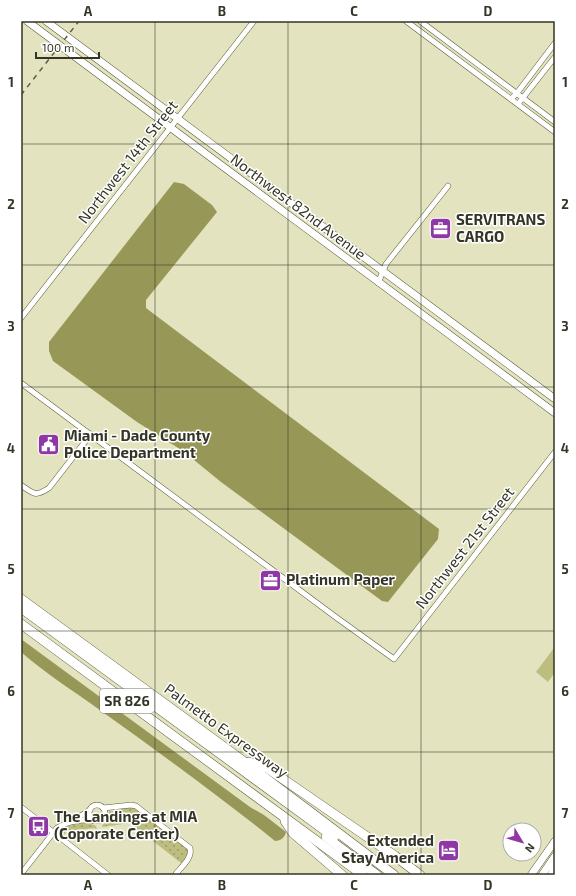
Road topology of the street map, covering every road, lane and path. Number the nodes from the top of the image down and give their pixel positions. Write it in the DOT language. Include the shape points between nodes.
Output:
graph roads {
  1 [pos="27,21"];
  2 [pos="46,21"];
  3 [pos="254,21"];
  4 [pos="406,21"];
  5 [pos="420,21"];
  6 [pos="555,42"];
  7 [pos="555,57"];
  8 [pos="517,93"];
  9 [pos="523,98"];
  10 [pos="510,99"];
  11 [pos="518,104"];
  12 [pos="177,118"];
  13 [pos="555,122"];
  14 [pos="170,128"];
  15 [pos="555,132"];
  16 [pos="448,186"];
  17 [pos="383,272"];
  18 [pos="378,283"];
  19 [pos="21,318"];
  20 [pos="21,383"];
  21 [pos="555,399"];
  22 [pos="555,413"];
  23 [pos="91,434"];
  24 [pos="555,452"];
  25 [pos="21,485"];
  26 [pos="21,599"];
  27 [pos="21,608"];
  28 [pos="21,614"];
  29 [pos="21,624"];
  30 [pos="239,758"];
  31 [pos="21,806"];
  32 [pos="103,808"];
  33 [pos="90,810"];
  34 [pos="282,816"];
  35 [pos="94,821"];
  36 [pos="68,823"];
  37 [pos="53,832"];
  38 [pos="555,842"];
  39 [pos="555,856"];
  40 [pos="555,866"];
  41 [pos="555,870"];
  42 [pos="21,874"];
  43 [pos="108,875"];
  44 [pos="174,875"];
  45 [pos="342,875"];
  46 [pos="363,875"];
  47 [pos="377,875"];
  48 [pos="384,875"];
  49 [pos="394,875"];
  50 [pos="420,875"];
  51 [pos="531,875"];
  52 [pos="542,875"];
  53 [pos="551,875"];
  1 -- 14 [label="street, Northwest 82nd Avenue"];
  2 -- 12 [label="street, Northwest 82nd Avenue"];
  3 -- 12 [label="street, Northwest 14th Street"];
  4 -- 10 [label="street"];
  5 -- 8 [label="street"];
  6 -- 8 [label="street"];
  7 -- 9 [label="street"];
  8 -- 9 [label="street"];
  8 -- 10 [label="street"];
  9 -- 11 [label="street"];
  9 -- 13 [label="street"];
  10 -- 11 [label="street"];
  11 -- 15 [label="street"];
  12 -- 14 [label="street, Northwest 14th Street"];
  12 -- 17 [label="street, Northwest 82nd Avenue"];
  14 -- 18 [label="street, Northwest 82nd Avenue"];
  14 -- 19 [label="street, Northwest 14th Street"];
  16 -- 17 [label="street" via="386,264"];
  17 -- 18 [label="street"];
  17 -- 21 [label="street, Northwest 82nd Avenue"];
  18 -- 22 [label="street, Northwest 82nd Avenue"];
  20 -- 23 [label="street"];
  23 -- 24 [label="street, Northwest 21st Street" via="394,659"];
  23 -- 25 [label="street" via="49,488 40,494 32,493"];
  26 -- 30 [label="highway, Palmetto Expressway / SR 826"];
  27 -- 48 [label="highway"];
  28 -- 47 [label="highway"];
  29 -- 34 [label="highway, SR 826"];
  30 -- 49 [label="highway, Palmetto Expressway / SR 826"];
  30 -- 50 [label="highway" via="267,768"];
  31 -- 37 [label="street"];
  32 -- 33 [label="street" via="96,806"];
  32 -- 35 [label="street" via="103,819"];
  32 -- 44 [label="street" via="136,806 190,848 190,856"];
  33 -- 35 [label="street" via="90,817"];
  33 -- 36 [label="street"];
  34 -- 45 [label="highway" via="293,833"];
  34 -- 46 [label="highway, SR 826"];
  35 -- 36 [label="street"];
  36 -- 37 [label="street"];
  37 -- 42 [label="street"];
  37 -- 43 [label="street"];
  38 -- 51 [label="street"];
  39 -- 52 [label="street"];
  40 -- 53 [label="street"];
  41 -- 53 [label="street"];
}
